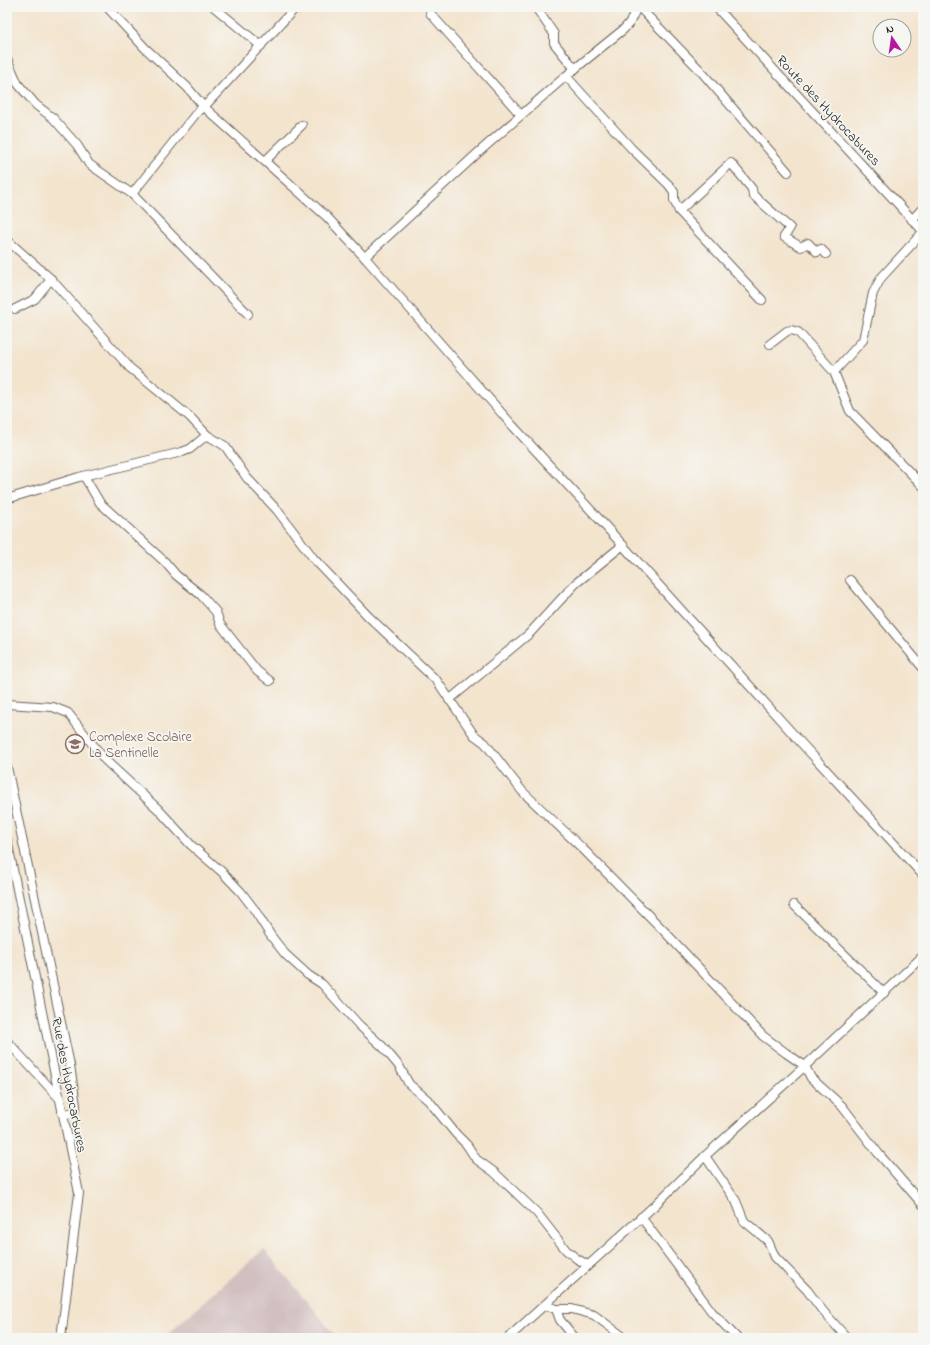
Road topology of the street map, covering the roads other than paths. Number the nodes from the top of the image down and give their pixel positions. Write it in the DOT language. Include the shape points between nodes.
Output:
graph roads {
  1 [pos="107,7"];
  2 [pos="214,7"];
  3 [pos="296,7"];
  4 [pos="535,7"];
  5 [pos="638,7"];
  6 [pos="716,7"];
  7 [pos="430,13"];
  8 [pos="261,46"];
  9 [pos="7,60"];
  10 [pos="575,69"];
  11 [pos="566,76"];
  12 [pos="204,107"];
  13 [pos="521,115"];
  14 [pos="302,125"];
  15 [pos="265,161"];
  16 [pos="788,172"];
  17 [pos="132,194"];
  18 [pos="923,208"];
  19 [pos="679,211"];
  20 [pos="912,220"];
  21 [pos="923,232"];
  22 [pos="7,240"];
  23 [pos="826,254"];
  24 [pos="365,257"];
  25 [pos="51,279"];
  26 [pos="762,300"];
  27 [pos="15,309"];
  28 [pos="248,314"];
  29 [pos="770,344"];
  30 [pos="834,372"];
  31 [pos="207,435"];
  32 [pos="84,476"];
  33 [pos="923,486"];
  34 [pos="7,499"];
  35 [pos="623,545"];
  36 [pos="850,580"];
  37 [pos="923,668"];
  38 [pos="270,681"];
  39 [pos="450,700"];
  40 [pos="7,704"];
  41 [pos="7,767"];
  42 [pos="7,840"];
  43 [pos="923,875"];
  44 [pos="794,905"];
  45 [pos="923,956"];
  46 [pos="884,993"];
  47 [pos="7,1041"];
  48 [pos="805,1066"];
  49 [pos="59,1099"];
  50 [pos="62,1113"];
  51 [pos="705,1156"];
  52 [pos="923,1205"];
  53 [pos="641,1217"];
  54 [pos="588,1265"];
  55 [pos="545,1305"];
  56 [pos="556,1309"];
  57 [pos="61,1338"];
  58 [pos="508,1338"];
  59 [pos="575,1338"];
  60 [pos="625,1338"];
  61 [pos="736,1338"];
  62 [pos="847,1338"];
  1 -- 12 [label="street"];
  2 -- 8 [label="street"];
  3 -- 8 [label="street"];
  4 -- 10 [label="street" via="554,34 554,43"];
  5 -- 10 [label="street" via="624,29"];
  5 -- 16 [label="street" via="699,68"];
  6 -- 20 [label="street, Route des Hydrocabures"];
  7 -- 13 [label="street"];
  8 -- 12 [label="street"];
  9 -- 17 [label="street" via="18,84 36,105 62,128 89,164"];
  10 -- 11 [label="street"];
  11 -- 13 [label="street"];
  11 -- 19 [label="street" via="674,192 674,200"];
  12 -- 15 [label="street"];
  12 -- 17 [label="street" via="198,111"];
  13 -- 24 [label="street" via="450,176"];
  14 -- 15 [label="street"];
  15 -- 24 [label="street" via="327,217"];
  17 -- 28 [label="street"];
  18 -- 20 [label="street"];
  19 -- 23 [label="street" via="731,163 752,189 753,195 790,228 784,237 801,247 808,243 817,252 822,249"];
  19 -- 26 [label="street"];
  20 -- 21 [label="street, Route des Hydrocabures"];
  21 -- 30 [label="street" via="881,278 873,294 863,340"];
  22 -- 25 [label="street"];
  24 -- 35 [label="street" via="513,426"];
  25 -- 27 [label="street" via="35,299"];
  25 -- 31 [label="street" via="130,368 190,417"];
  29 -- 30 [label="street" via="788,331 798,332"];
  30 -- 33 [label="street" via="850,411"];
  31 -- 32 [label="street" via="190,449 182,452"];
  31 -- 39 [label="street" via="225,446 247,478 277,510 314,560 369,617 437,681"];
  32 -- 34 [label="street"];
  32 -- 38 [label="street" via="100,503 176,575 201,594 216,612 220,624 257,671"];
  35 -- 39 [label="street" via="575,584 529,634"];
  35 -- 43 [label="street"];
  36 -- 37 [label="street"];
  39 -- 48 [label="street" via="474,735 485,743 522,791 664,931 763,1036"];
  40 -- 54 [label="street" via="53,707 68,713 105,760 241,892 285,954 308,976 322,984 383,1047 410,1084 429,1101 476,1159 494,1172 537,1213 566,1250"];
  41 -- 50 [label="street" via="70,1065 76,1106 74,1112"];
  42 -- 49 [label="street, Rue des Hydrocarbures"];
  44 -- 46 [label="street"];
  45 -- 46 [label="street"];
  46 -- 48 [label="street"];
  47 -- 49 [label="street"];
  48 -- 51 [label="street"];
  48 -- 52 [label="street" via="812,1078 842,1106"];
  49 -- 50 [label="street, Rue des Hydrocarbures"];
  50 -- 57 [label="street, Rue des Hydrocarbures" via="79,1193"];
  51 -- 53 [label="street"];
  51 -- 62 [label="street" via="736,1201 744,1221 768,1241 775,1257 808,1290"];
  53 -- 54 [label="street"];
  53 -- 61 [label="street" via="712,1312"];
  54 -- 55 [label="street"];
  55 -- 56 [label="street"];
  55 -- 58 [label="street"];
  56 -- 59 [label="street" via="560,1320"];
  56 -- 60 [label="street" via="572,1308 594,1315"];
}
